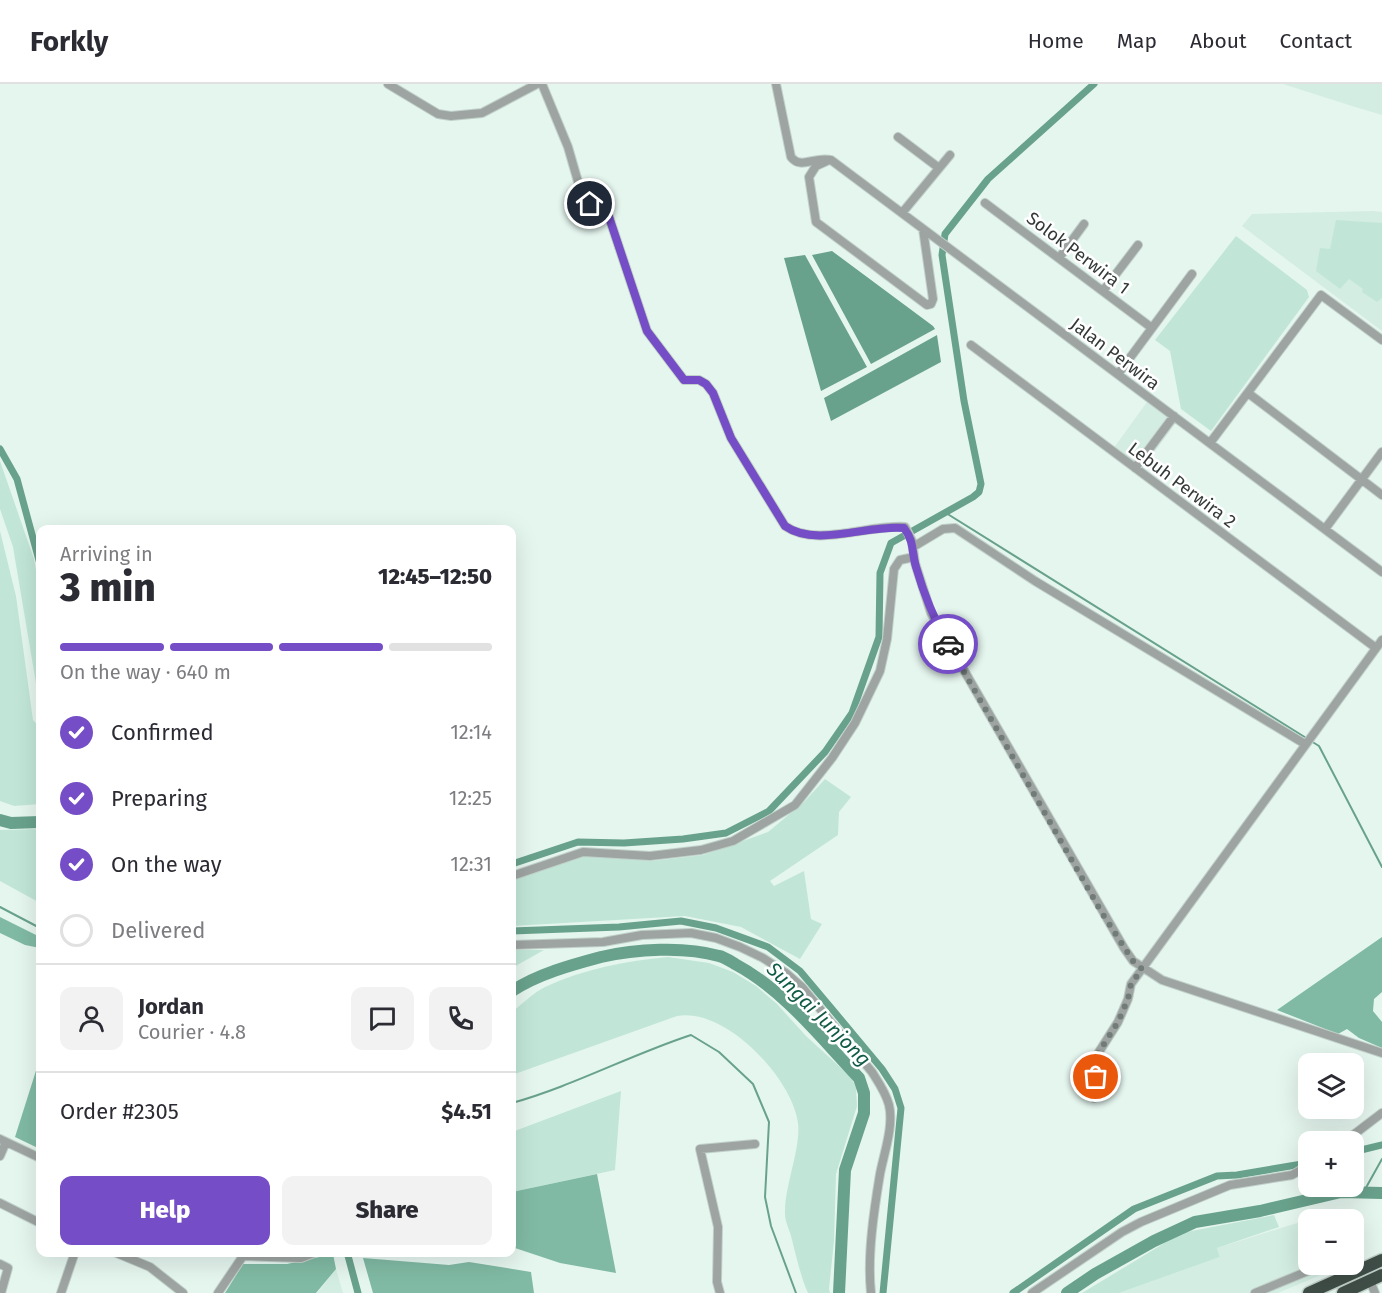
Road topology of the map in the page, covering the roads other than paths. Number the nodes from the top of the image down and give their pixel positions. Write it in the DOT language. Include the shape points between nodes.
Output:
graph roads {
  1 [pos="388,84"];
  2 [pos="537,84"];
  3 [pos="542,84"];
  4 [pos="776,84"];
  5 [pos="898,137"];
  6 [pos="950,155"];
  7 [pos="831,160"];
  8 [pos="939,168"];
  9 [pos="985,202"];
  10 [pos="902,213"];
  11 [pos="1084,224"];
  12 [pos="922,229"];
  13 [pos="1138,245"];
  14 [pos="1059,258"];
  15 [pos="1191,274"];
  16 [pos="1103,291"];
  17 [pos="1152,328"];
  18 [pos="1382,340"];
  19 [pos="971,345"];
  20 [pos="1118,374"];
  21 [pos="1248,393"];
  22 [pos="1174,416"];
  23 [pos="1210,443"];
  24 [pos="1382,452"];
  25 [pos="1135,468"];
  26 [pos="1362,480"];
  27 [pos="1382,495"];
  28 [pos="1325,529"];
  29 [pos="912,544"];
  30 [pos="914,557"];
  31 [pos="1382,572"];
  32 [pos="1382,640"];
  33 [pos="1376,648"];
  34 [pos="1306,744"];
  35 [pos="516,875"];
  36 [pos="516,945"];
  37 [pos="1142,969"];
  38 [pos="1382,1053"];
  39 [pos="1094,1098"];
  40 [pos="1382,1113"];
  41 [pos="1358,1131"];
  42 [pos="3,1141"];
  43 [pos="755,1144"];
  44 [pos="0,1156"];
  45 [pos="36,1156"];
  46 [pos="1298,1172"];
  47 [pos="0,1203"];
  48 [pos="36,1221"];
  49 [pos="74,1257"];
  50 [pos="126,1257"];
  51 [pos="240,1257"];
  52 [pos="286,1257"];
  53 [pos="304,1257"];
  54 [pos="1382,1260"];
  55 [pos="4,1266"];
  56 [pos="1298,1275"];
  57 [pos="1376,1278"];
  58 [pos="64,1292"];
  59 [pos="1,1293"];
  60 [pos="183,1293"];
  61 [pos="218,1293"];
  62 [pos="720,1293"];
  63 [pos="871,1293"];
  64 [pos="1032,1293"];
  65 [pos="1255,1293"];
  66 [pos="1310,1293"];
  67 [pos="1343,1293"];
  68 [pos="1376,1293"];
  1 -- 2 [label="street" via="438,114 451,116 482,113"];
  3 -- 29 [label="street" via="568,147 581,192 609,217 647,331 684,380 699,380 713,393 731,438 785,526 806,535 892,526 904,528"];
  4 -- 7 [label="street" via="791,158 796,163"];
  5 -- 8 [label="street"];
  6 -- 8 [label="street"];
  7 -- 10 [label="street, Jalan Perwira"];
  7 -- 12 [label="street" via="816,166 809,177 816,222 927,305 933,299"];
  8 -- 10 [label="street"];
  9 -- 14 [label="street, Solok Perwira 1"];
  10 -- 12 [label="street, Jalan Perwira"];
  11 -- 14 [label="street"];
  12 -- 20 [label="street, Jalan Perwira"];
  13 -- 16 [label="street"];
  14 -- 16 [label="street, Solok Perwira 1"];
  15 -- 17 [label="street"];
  16 -- 17 [label="street, Solok Perwira 1"];
  17 -- 20 [label="street"];
  18 -- 21 [label="street" via="1321,295"];
  19 -- 25 [label="street, Lebuh Perwira 2"];
  20 -- 22 [label="street, Jalan Perwira"];
  21 -- 23 [label="street"];
  21 -- 26 [label="street"];
  22 -- 23 [label="street, Jalan Perwira"];
  22 -- 25 [label="street"];
  23 -- 28 [label="street, Jalan Perwira"];
  24 -- 26 [label="street"];
  25 -- 33 [label="street, Lebuh Perwira 2"];
  26 -- 27 [label="street"];
  26 -- 28 [label="street"];
  28 -- 31 [label="street, Jalan Perwira"];
  29 -- 30 [label="street"];
  29 -- 34 [label="street" via="943,529 955,528 1035,581"];
  30 -- 35 [label="street" via="900,560 894,569 880,671 855,723 795,805 733,841 702,850 650,856 583,852"];
  30 -- 37 [label="street" via="931,614 1102,913"];
  32 -- 33 [label="street"];
  33 -- 34 [label="street"];
  34 -- 37 [label="street"];
  36 -- 63 [label="street" via="603,942 691,933 763,958 802,987 872,1072 889,1105 871,1250"];
  37 -- 38 [label="street" via="1162,980"];
  37 -- 39 [label="street" via="1131,984 1118,1022 1097,1055"];
  40 -- 41 [label="street"];
  42 -- 44 [label="street"];
  42 -- 45 [label="street"];
  43 -- 62 [label="street" via="700,1149 718,1227"];
  46 -- 64 [label="street" via="1230,1185 1141,1222"];
  47 -- 48 [label="street"];
  49 -- 58 [label="street"];
  50 -- 60 [label="street" via="150,1267"];
  51 -- 61 [label="street"];
  52 -- 53 [label="street"];
  54 -- 66 [label="highway"];
  55 -- 59 [label="street"];
  56 -- 65 [label="street"];
  57 -- 67 [label="highway"];
  57 -- 68 [label="street"];
}
